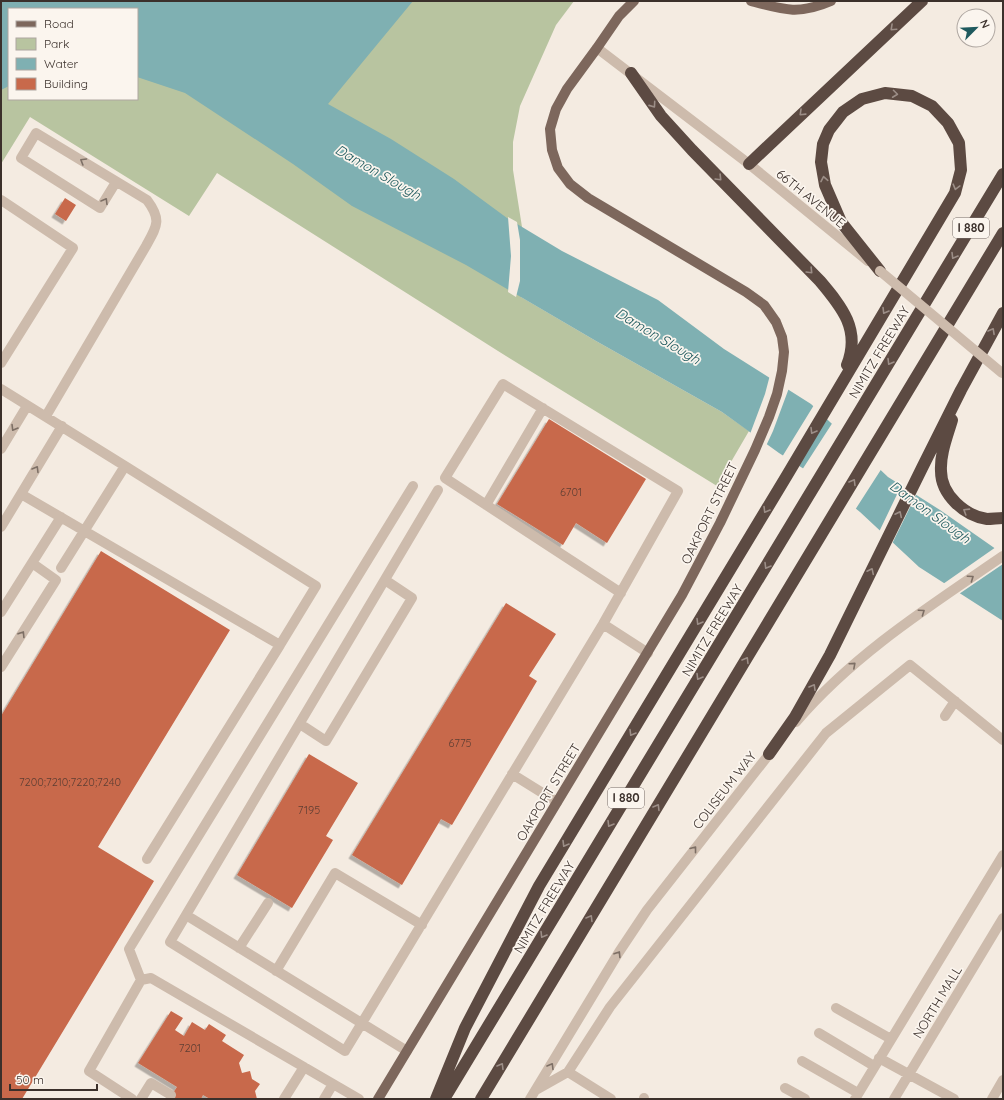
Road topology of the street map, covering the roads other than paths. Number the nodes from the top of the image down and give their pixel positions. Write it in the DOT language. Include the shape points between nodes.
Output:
graph roads {
  1 [pos="634,1"];
  2 [pos="751,1"];
  3 [pos="831,1"];
  4 [pos="922,1"];
  5 [pos="597,48"];
  6 [pos="630,73"];
  7 [pos="749,164"];
  8 [pos="1003,174"];
  9 [pos="120,184"];
  10 [pos="1,200"];
  11 [pos="1003,233"];
  12 [pos="880,271"];
  13 [pos="1003,313"];
  14 [pos="1,363"];
  15 [pos="1003,373"];
  16 [pos="1,388"];
  17 [pos="961,390"];
  18 [pos="833,398"];
  19 [pos="27,406"];
  20 [pos="543,408"];
  21 [pos="46,416"];
  22 [pos="62,426"];
  23 [pos="1,449"];
  24 [pos="125,466"];
  25 [pos="413,486"];
  26 [pos="438,490"];
  27 [pos="21,494"];
  28 [pos="486,505"];
  29 [pos="61,517"];
  30 [pos="1003,518"];
  31 [pos="1,527"];
  32 [pos="84,531"];
  33 [pos="1003,556"];
  34 [pos="32,563"];
  35 [pos="61,568"];
  36 [pos="385,580"];
  37 [pos="620,593"];
  38 [pos="1,612"];
  39 [pos="603,624"];
  40 [pos="280,645"];
  41 [pos="648,652"];
  42 [pos="1,667"];
  43 [pos="955,702"];
  44 [pos="945,716"];
  45 [pos="300,724"];
  46 [pos="1003,740"];
  47 [pos="769,754"];
  48 [pos="512,774"];
  49 [pos="557,802"];
  50 [pos="1003,855"];
  51 [pos="147,858"];
  52 [pos="268,903"];
  53 [pos="186,915"];
  54 [pos="1003,918"];
  55 [pos="422,925"];
  56 [pos="239,948"];
  57 [pos="276,971"];
  58 [pos="141,980"];
  59 [pos="836,1008"];
  60 [pos="362,1024"];
  61 [pos="819,1033"];
  62 [pos="891,1039"];
  63 [pos="406,1051"];
  64 [pos="802,1061"];
  65 [pos="877,1062"];
  66 [pos="304,1067"];
  67 [pos="568,1072"];
  68 [pos="909,1073"];
  69 [pos="1003,1080"];
  70 [pos="333,1084"];
  71 [pos="785,1088"];
  72 [pos="171,1095"];
  73 [pos="533,1095"];
  74 [pos="856,1096"];
  75 [pos="132,1099"];
  76 [pos="141,1099"];
  77 [pos="284,1099"];
  78 [pos="324,1099"];
  79 [pos="359,1099"];
  80 [pos="378,1099"];
  81 [pos="436,1099"];
  82 [pos="444,1099"];
  83 [pos="481,1099"];
  84 [pos="611,1099"];
  85 [pos="805,1099"];
  86 [pos="894,1099"];
  87 [pos="954,1099"];
  88 [pos="992,1099"];
  1 -- 5 [label="main road, OAKPORT STREET" via="619,16"];
  2 -- 3 [label="main road" via="796,10 815,8"];
  4 -- 7 [label="highway, one-way"];
  5 -- 6 [label="street, 66TH AVENUE"];
  5 -- 41 [label="main road, OAKPORT STREET" via="567,89 556,109 550,129 552,150 558,168 570,184 588,198 764,305 776,322 784,352 777,394 755,450 699,563"];
  6 -- 7 [label="street, 66TH AVENUE"];
  6 -- 18 [label="highway, one-way" via="661,116 837,301 847,319 852,337 851,354"];
  7 -- 12 [label="street, 66TH AVENUE"];
  8 -- 82 [label="highway, NIMITZ FREEWAY / I 880, one-way"];
  9 -- 9 [label="street, one-way" via="36,133 21,158 100,208"];
  9 -- 21 [label="street" via="151,205 157,220 155,229"];
  10 -- 14 [label="street" via="73,248"];
  83 -- 11 [label="highway, I 880, one-way"];
  12 -- 15 [label="street, 66TH AVENUE, bridge"];
  12 -- 18 [label="highway, one-way" via="841,222 825,185 821,162 823,144 829,130 843,112 862,100 885,93 912,96 932,106 948,123 959,143 961,170 955,193"];
  17 -- 13 [label="highway, one-way"];
  16 -- 19 [label="street"];
  30 -- 17 [label="highway, one-way" via="988,519 972,514 957,505 946,490 940,473 942,456"];
  47 -- 17 [label="highway, one-way" via="817,680"];
  18 -- 81 [label="highway, one-way" via="539,886 465,1028"];
  19 -- 21 [label="street"];
  19 -- 23 [label="street, one-way"];
  20 -- 28 [label="street"];
  20 -- 28 [label="street" via="503,384 445,478"];
  20 -- 37 [label="street" via="678,491"];
  21 -- 22 [label="street"];
  22 -- 24 [label="street"];
  27 -- 22 [label="street, one-way"];
  24 -- 32 [label="street"];
  24 -- 40 [label="street" via="316,586"];
  25 -- 58 [label="street" via="129,949"];
  26 -- 36 [label="street"];
  27 -- 29 [label="street"];
  27 -- 31 [label="street"];
  28 -- 37 [label="street"];
  29 -- 32 [label="street"];
  29 -- 34 [label="street"];
  32 -- 35 [label="street"];
  32 -- 40 [label="street"];
  47 -- 33 [label="street, COLISEUM WAY, one-way" via="806,710 857,661 886,637"];
  34 -- 38 [label="street"];
  42 -- 34 [label="street, one-way" via="56,580"];
  36 -- 45 [label="street"];
  36 -- 45 [label="street" via="412,598 326,741"];
  37 -- 39 [label="street"];
  39 -- 41 [label="street"];
  39 -- 48 [label="street"];
  40 -- 51 [label="street"];
  41 -- 49 [label="main road, OAKPORT STREET"];
  43 -- 44 [label="street"];
  43 -- 46 [label="street"];
  43 -- 67 [label="street" via="910,666 826,733 610,1006"];
  45 -- 53 [label="street"];
  73 -- 47 [label="street, COLISEUM WAY, one-way" via="643,916"];
  48 -- 49 [label="street"];
  48 -- 55 [label="street"];
  49 -- 63 [label="main road, OAKPORT STREET"];
  50 -- 62 [label="street"];
  52 -- 56 [label="street"];
  53 -- 56 [label="street"];
  53 -- 60 [label="street" via="170,942 345,1051"];
  54 -- 68 [label="street, NORTH MALL"];
  55 -- 57 [label="street" via="335,873"];
  55 -- 60 [label="street"];
  56 -- 57 [label="street"];
  57 -- 60 [label="street"];
  58 -- 66 [label="street" via="151,978"];
  58 -- 75 [label="street" via="88,1071"];
  59 -- 62 [label="street"];
  60 -- 63 [label="street"];
  61 -- 65 [label="street"];
  62 -- 65 [label="street"];
  63 -- 80 [label="main road, OAKPORT STREET"];
  64 -- 74 [label="street"];
  65 -- 68 [label="street"];
  65 -- 74 [label="street"];
  66 -- 70 [label="street"];
  66 -- 77 [label="street"];
  67 -- 73 [label="street"];
  67 -- 84 [label="street"];
  68 -- 86 [label="street, NORTH MALL"];
  68 -- 87 [label="street"];
  69 -- 88 [label="street"];
  70 -- 78 [label="street"];
  70 -- 79 [label="street"];
  71 -- 85 [label="street"];
  72 -- 76 [label="street" via="151,1083"];
}
